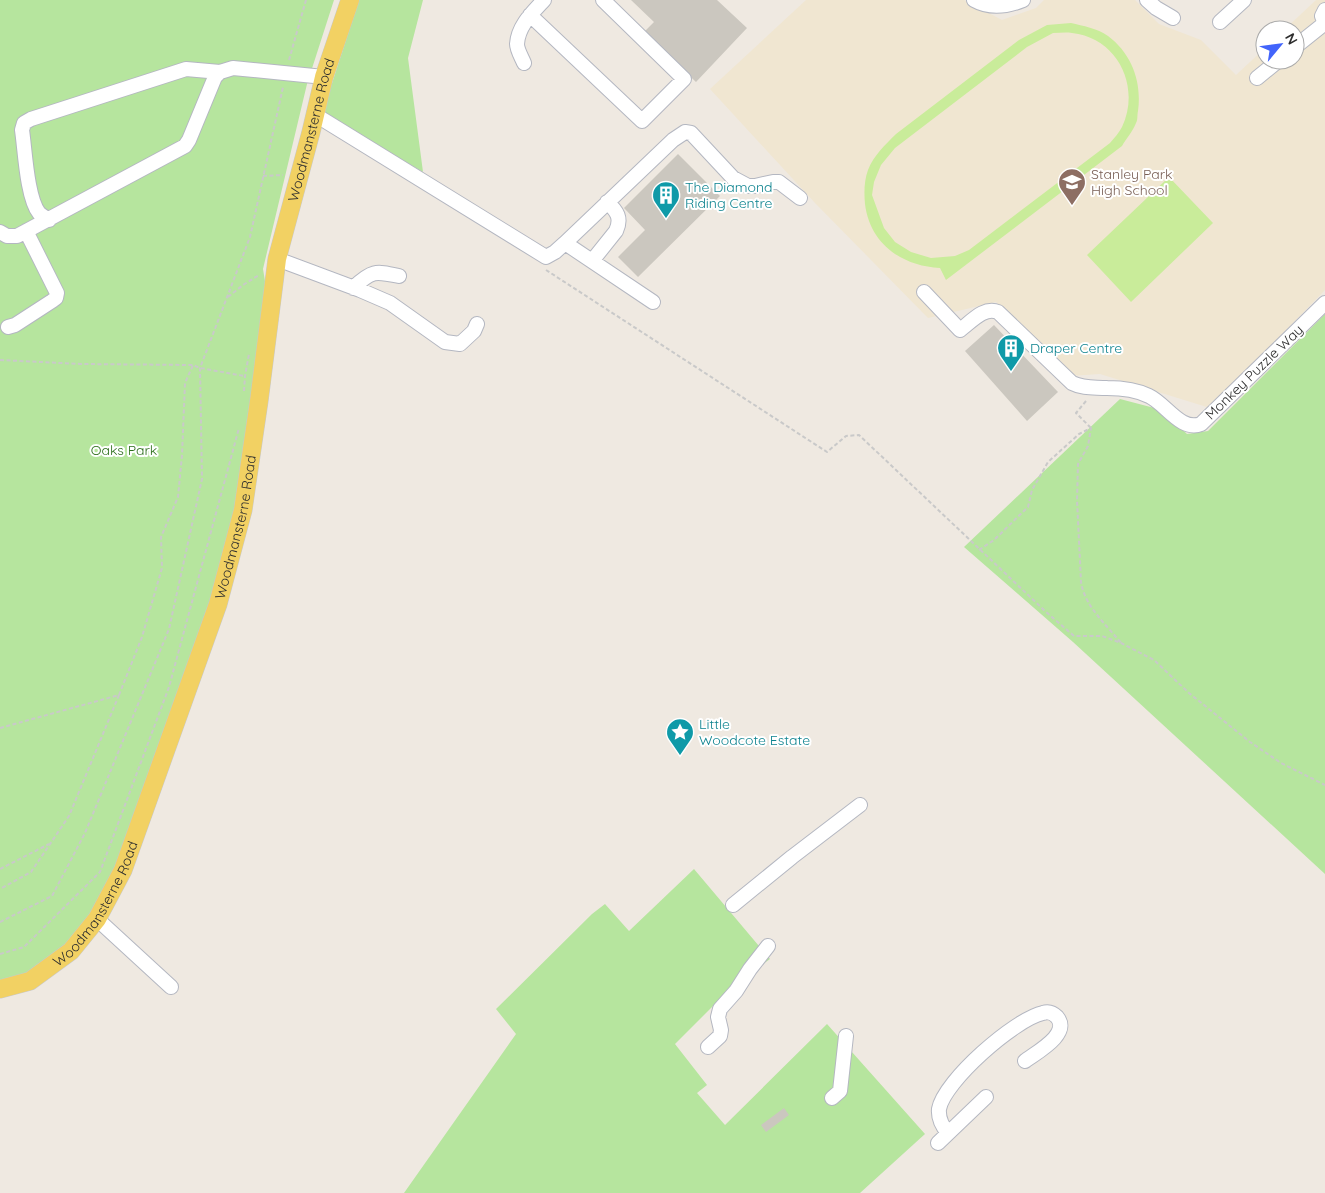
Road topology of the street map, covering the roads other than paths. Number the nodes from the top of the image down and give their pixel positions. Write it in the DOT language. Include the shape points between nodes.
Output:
graph roads {
  1 [pos="350,0"];
  2 [pos="544,0"];
  3 [pos="603,0"];
  4 [pos="974,0"];
  5 [pos="1023,0"];
  6 [pos="1147,0"];
  7 [pos="1244,0"];
  8 [pos="1325,10"];
  9 [pos="530,15"];
  10 [pos="1173,18"];
  11 [pos="1220,22"];
  12 [pos="1325,23"];
  13 [pos="1305,39"];
  14 [pos="524,64"];
  15 [pos="1267,70"];
  16 [pos="220,72"];
  17 [pos="324,76"];
  18 [pos="1257,78"];
  19 [pos="314,114"];
  20 [pos="800,198"];
  21 [pos="607,202"];
  22 [pos="49,220"];
  23 [pos="26,231"];
  24 [pos="0,232"];
  25 [pos="565,243"];
  26 [pos="276,259"];
  27 [pos="592,261"];
  28 [pos="399,276"];
  29 [pos="353,288"];
  30 [pos="924,292"];
  31 [pos="653,302"];
  32 [pos="1325,303"];
  33 [pos="477,324"];
  34 [pos="8,327"];
  35 [pos="860,805"];
  36 [pos="733,905"];
  37 [pos="97,919"];
  38 [pos="768,946"];
  39 [pos="171,986"];
  40 [pos="0,989"];
  41 [pos="846,1036"];
  42 [pos="708,1047"];
  43 [pos="1025,1061"];
  44 [pos="986,1097"];
  45 [pos="832,1098"];
  1 -- 17 [label="main road, Woodmansterne Road"];
  2 -- 9 [label="street"];
  3 -- 9 [label="street" via="684,79 642,120"];
  4 -- 5 [label="street" via="988,6"];
  6 -- 10 [label="street"];
  7 -- 11 [label="street"];
  8 -- 12 [label="street" via="1322,16"];
  9 -- 14 [label="street" via="523,25 517,46"];
  12 -- 13 [label="street"];
  15 -- 18 [label="street"];
  16 -- 17 [label="street" via="233,68"];
  16 -- 22 [label="street" via="185,146"];
  16 -- 22 [label="street" via="186,69 24,123 22,130 34,204 39,213"];
  17 -- 19 [label="main road, Woodmansterne Road"];
  19 -- 25 [label="street" via="546,257"];
  19 -- 26 [label="main road, Woodmansterne Road"];
  20 -- 21 [label="street" via="779,182 748,186 733,178 691,134 685,132"];
  21 -- 25 [label="street"];
  21 -- 27 [label="street" via="618,214 619,226"];
  22 -- 23 [label="street"];
  23 -- 24 [label="street" via="17,236 6,236"];
  23 -- 34 [label="street" via="57,293 56,298"];
  25 -- 27 [label="street"];
  26 -- 29 [label="street"];
  26 -- 37 [label="main road, Woodmansterne Road" via="259,446 218,604 123,870"];
  27 -- 31 [label="street"];
  28 -- 29 [label="street" via="379,272 366,276"];
  29 -- 33 [label="street" via="390,303 445,342 460,344"];
  30 -- 32 [label="street, Monkey Puzzle Way" via="960,330 984,312 998,312 1072,384 1149,395 1182,423 1195,427"];
  35 -- 36 [label="street"];
  37 -- 39 [label="street"];
  37 -- 40 [label="main road, Woodmansterne Road" via="72,951 30,981"];
  38 -- 42 [label="street" via="720,1010 720,1036"];
  41 -- 45 [label="street" via="840,1091"];
  43 -- 44 [label="street" via="1058,1035 1060,1022 1052,1013 1039,1014 1007,1033 960,1074 943,1098 939,1110 943,1138"];
}
